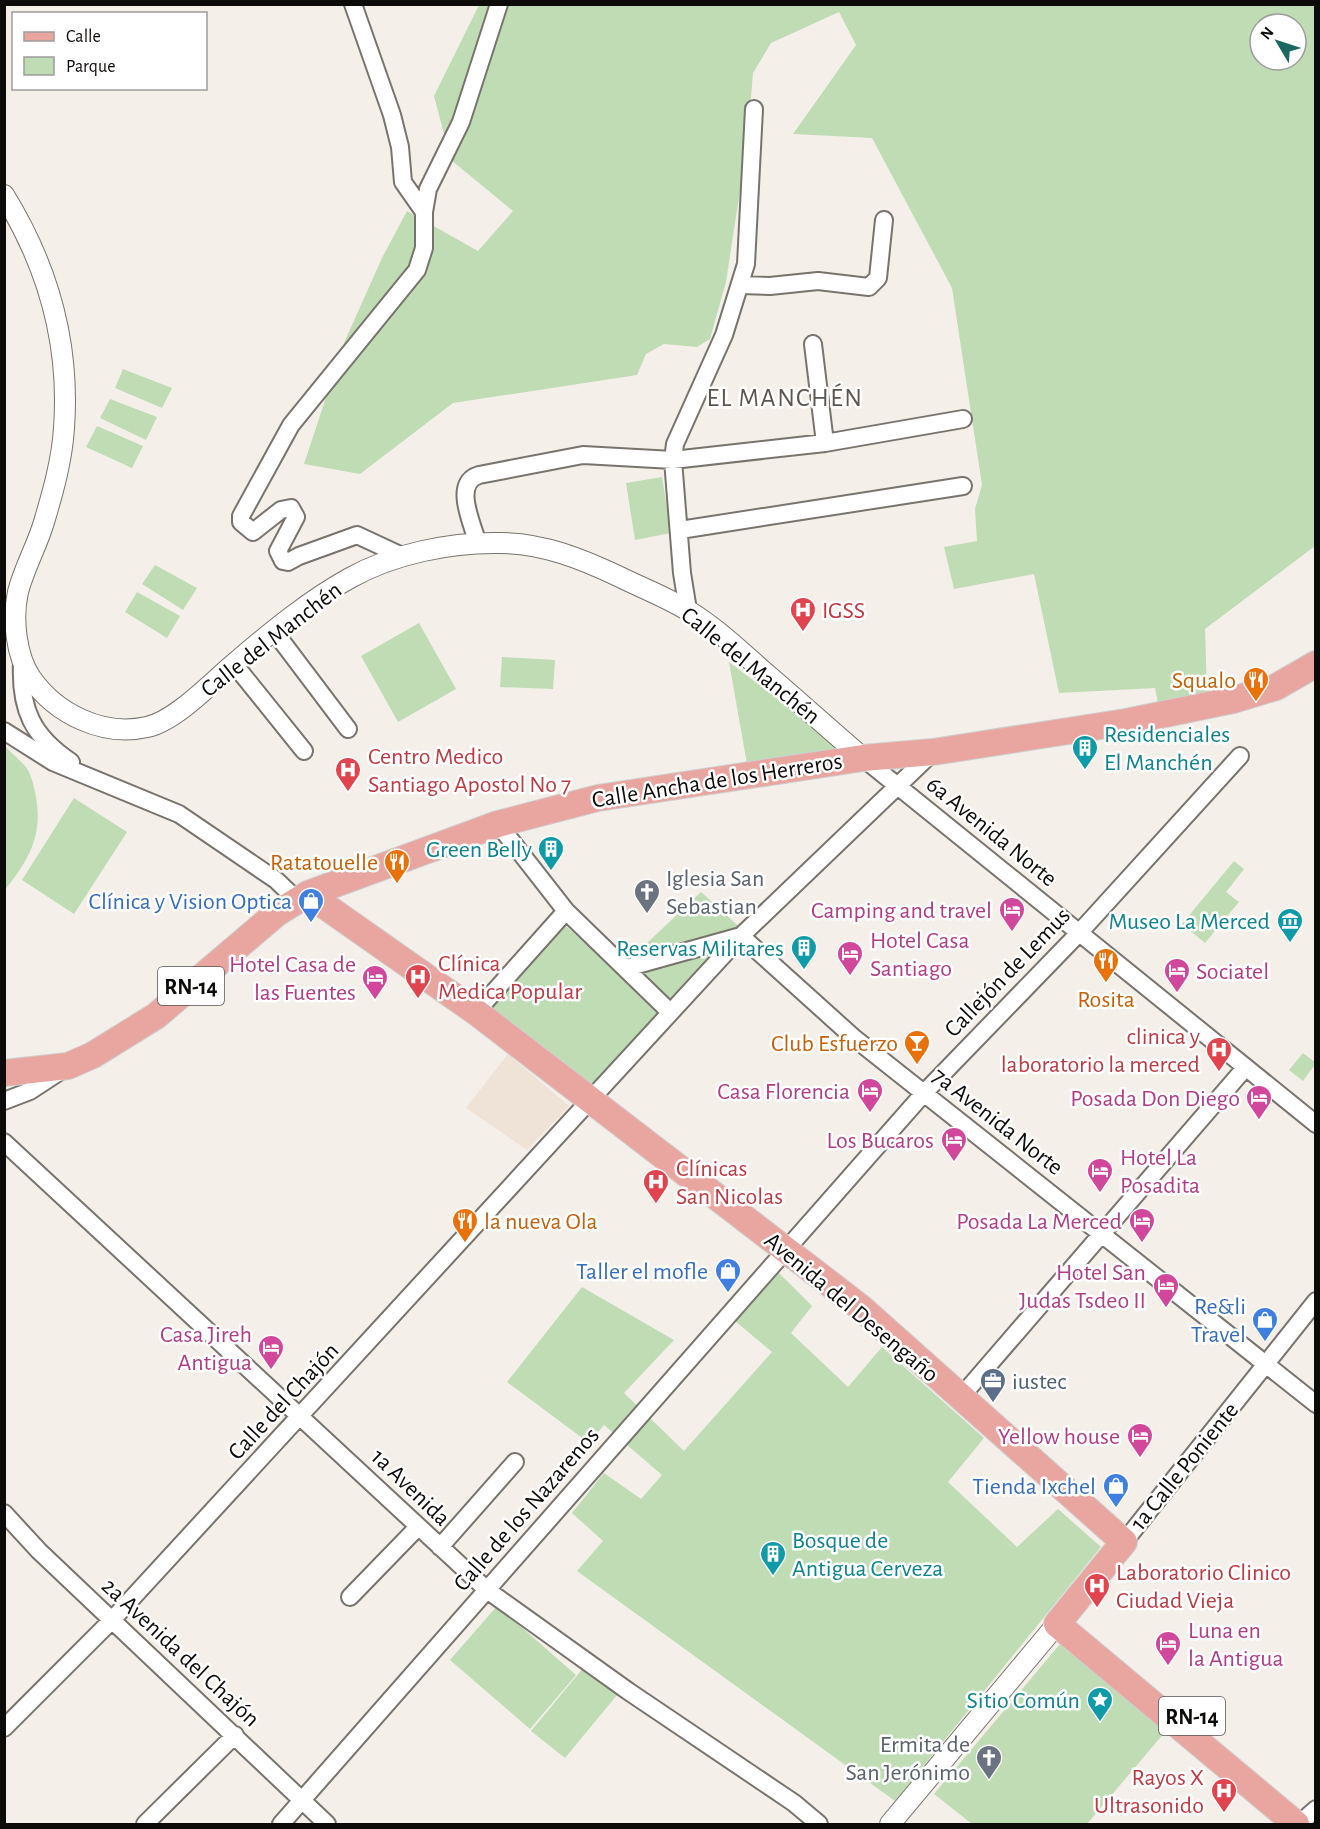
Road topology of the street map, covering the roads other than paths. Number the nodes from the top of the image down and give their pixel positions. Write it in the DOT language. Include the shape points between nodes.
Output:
graph roads {
  1 [pos="353,4"];
  2 [pos="499,4"];
  3 [pos="754,109"];
  4 [pos="4,195"];
  5 [pos="424,212"];
  6 [pos="884,220"];
  7 [pos="740,285"];
  8 [pos="813,344"];
  9 [pos="963,419"];
  10 [pos="825,443"];
  11 [pos="673,460"];
  12 [pos="963,486"];
  13 [pos="680,530"];
  14 [pos="478,544"];
  15 [pos="400,555"];
  16 [pos="688,610"];
  17 [pos="274,631"];
  18 [pos="22,664"];
  19 [pos="234,664"];
  20 [pos="1316,664"];
  21 [pos="348,729"];
  22 [pos="4,731"];
  23 [pos="304,751"];
  24 [pos="933,752"];
  25 [pos="1240,756"];
  26 [pos="863,758"];
  27 [pos="96,780"];
  28 [pos="898,786"];
  29 [pos="498,824"];
  30 [pos="302,897"];
  31 [pos="566,911"];
  32 [pos="1079,933"];
  33 [pos="741,936"];
  34 [pos="626,968"];
  35 [pos="476,1012"];
  36 [pos="670,1012"];
  37 [pos="68,1065"];
  38 [pos="1245,1068"];
  39 [pos="4,1073"];
  40 [pos="924,1093"];
  41 [pos="592,1100"];
  42 [pos="4,1101"];
  43 [pos="1316,1124"];
  44 [pos="4,1142"];
  45 [pos="1102,1234"];
  46 [pos="785,1249"];
  47 [pos="1316,1300"];
  48 [pos="1265,1364"];
  49 [pos="960,1398"];
  50 [pos="1316,1404"];
  51 [pos="302,1416"];
  52 [pos="515,1462"];
  53 [pos="4,1513"];
  54 [pos="418,1527"];
  55 [pos="1124,1542"];
  56 [pos="440,1548"];
  57 [pos="488,1590"];
  58 [pos="350,1598"];
  59 [pos="1062,1618"];
  60 [pos="112,1620"];
  61 [pos="4,1728"];
  62 [pos="235,1735"];
  63 [pos="302,1801"];
  64 [pos="1307,1819"];
  65 [pos="146,1824"];
  66 [pos="281,1824"];
  67 [pos="327,1824"];
  68 [pos="819,1824"];
  69 [pos="890,1824"];
  1 -- 5 [label="street" via="392,115 403,182"];
  2 -- 5 [label="street" via="461,122 428,189"];
  3 -- 7 [label="street" via="746,264"];
  4 -- 18 [label="street, Calle del Manchén" via="47,282 66,376 64,431 56,477 43,526 17,595"];
  5 -- 15 [label="street" via="424,248 417,270 291,425 241,516 241,522 253,532 280,510 291,508 295,512 278,551 283,561 357,535"];
  6 -- 7 [label="street" via="878,278 869,287 818,281"];
  7 -- 11 [label="street" via="724,335 675,444"];
  8 -- 10 [label="street"];
  9 -- 10 [label="street"];
  10 -- 11 [label="street"];
  11 -- 13 [label="street"];
  11 -- 14 [label="street" via="583,454 471,477 465,494"];
  12 -- 13 [label="street"];
  13 -- 16 [label="street"];
  14 -- 15 [label="street, Calle del Manchén"];
  14 -- 16 [label="street, Calle del Manchén" via="521,545 580,558"];
  15 -- 17 [label="street, Calle del Manchén" via="349,579"];
  16 -- 26 [label="street, Calle del Manchén"];
  17 -- 19 [label="street, Calle del Manchén"];
  17 -- 21 [label="street"];
  18 -- 19 [label="street, Calle del Manchén" via="45,696 66,712 86,722 116,729 150,727 189,703"];
  18 -- 27 [label="street" via="21,693 30,720 60,755"];
  19 -- 23 [label="street"];
  20 -- 24 [label="main road" via="1276,687 1233,700 1126,722"];
  22 -- 27 [label="street" via="53,762"];
  24 -- 26 [label="main road"];
  24 -- 28 [label="street, Calle del Chajón"];
  25 -- 32 [label="street, Callejón de Lemus"];
  26 -- 28 [label="street, 6a Avenida Norte"];
  26 -- 29 [label="main road, Calle Ancha de los Herreros" via="598,798"];
  27 -- 30 [label="street" via="179,814"];
  28 -- 32 [label="street, 6a Avenida Norte"];
  28 -- 33 [label="street, Calle del Chajón"];
  29 -- 30 [label="main road, Calle Ancha de los Herreros"];
  29 -- 31 [label="street"];
  30 -- 35 [label="main road, Avenida del Desengaño"];
  30 -- 37 [label="main road, Calle Ancha de los Herreros / RN-14" via="277,913 156,1016 125,1037"];
  31 -- 34 [label="street"];
  31 -- 35 [label="street"];
  32 -- 38 [label="street, 6a Avenida Norte"];
  32 -- 40 [label="street, Callejón de Lemus"];
  33 -- 34 [label="street"];
  33 -- 36 [label="street, Calle del Chajón"];
  33 -- 40 [label="street, 7a Avenida Norte" via="853,1037"];
  34 -- 36 [label="street"];
  35 -- 41 [label="main road, Avenida del Desengaño"];
  36 -- 41 [label="street, Calle del Chajón"];
  37 -- 39 [label="main road, RN-14"];
  37 -- 42 [label="street" via="30,1092"];
  38 -- 43 [label="street, 6a Avenida Norte"];
  38 -- 45 [label="street"];
  40 -- 45 [label="street, 7a Avenida Norte"];
  40 -- 46 [label="street, Callejón de Lemus"];
  41 -- 46 [label="main road, Avenida del Desengaño"];
  41 -- 51 [label="street, Calle del Chajón"];
  44 -- 51 [label="street, 1a Avenida"];
  45 -- 48 [label="street, 7a Avenida Norte"];
  45 -- 49 [label="street"];
  46 -- 49 [label="main road, Avenida del Desengaño" via="860,1307"];
  46 -- 57 [label="street, Calle de los Nazarenos"];
  47 -- 48 [label="street, 1a Calle Poniente"];
  48 -- 50 [label="street, 7a Avenida Norte"];
  48 -- 55 [label="street, 1a Calle Poniente"];
  49 -- 55 [label="main road, Avenida del Desengaño"];
  51 -- 54 [label="street, 1a Avenida"];
  51 -- 60 [label="street, Calle del Chajón"];
  52 -- 56 [label="street"];
  53 -- 60 [label="street, 2a Avenida del Chajón"];
  54 -- 56 [label="street, 1a Avenida"];
  54 -- 58 [label="street"];
  55 -- 59 [label="main road, 1a Calle Poniente"];
  56 -- 57 [label="street, 1a Avenida"];
  57 -- 63 [label="street, Calle de los Nazarenos"];
  57 -- 68 [label="street, 1a Avenida"];
  59 -- 64 [label="main road, RN-14"];
  59 -- 69 [label="street, 1a Calle Poniente"];
  60 -- 61 [label="street, Calle del Chajón"];
  60 -- 62 [label="street, 2a Avenida del Chajón"];
  62 -- 63 [label="street, 2a Avenida del Chajón"];
  62 -- 65 [label="street"];
  63 -- 66 [label="street"];
  63 -- 67 [label="street, 2a Avenida del Chajón"];
}
